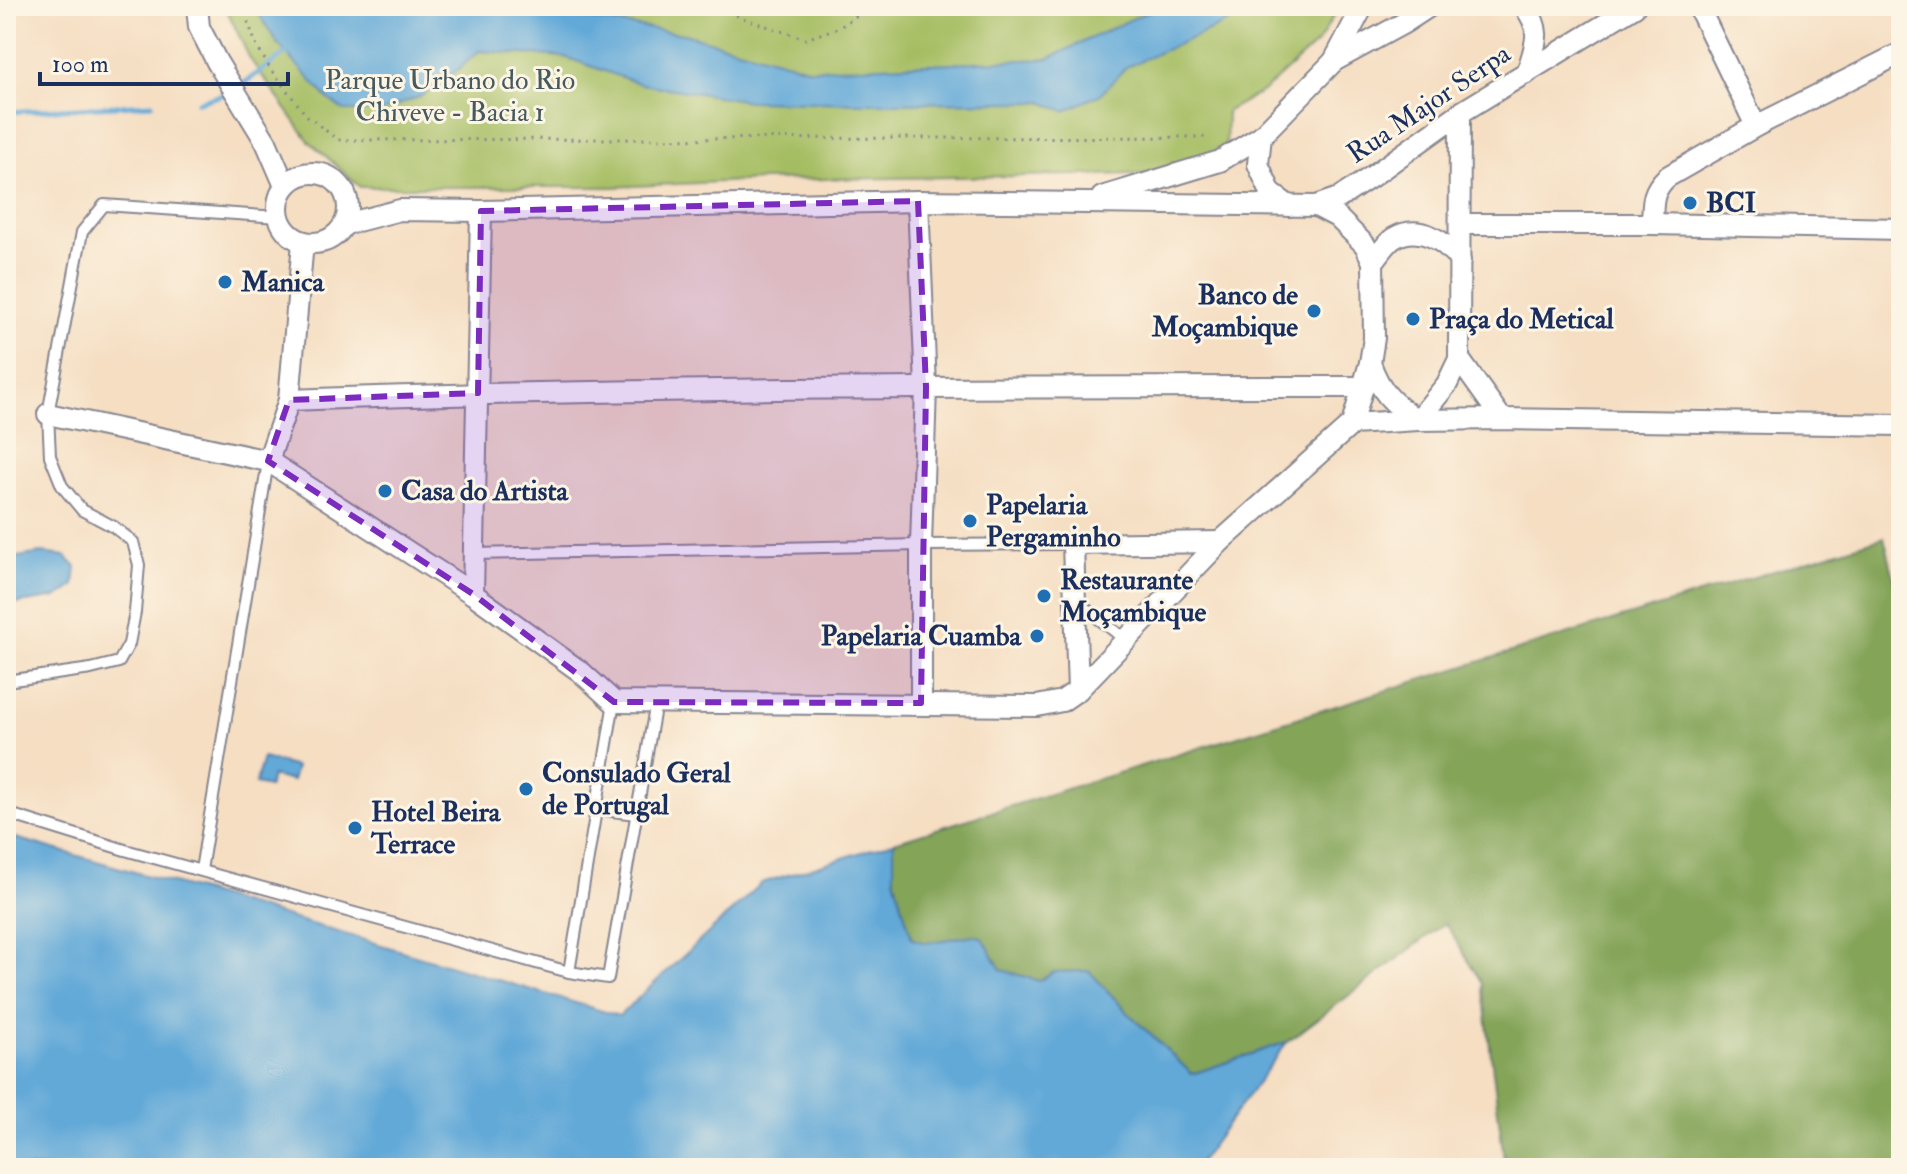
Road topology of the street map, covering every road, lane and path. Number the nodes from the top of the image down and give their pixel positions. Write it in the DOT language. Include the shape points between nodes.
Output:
graph roads {
  1 [pos="197,6"];
  2 [pos="245,6"];
  3 [pos="714,6"];
  4 [pos="901,6"];
  5 [pos="1363,6"];
  6 [pos="1430,6"];
  7 [pos="1524,6"];
  8 [pos="1635,6"];
  9 [pos="1698,6"];
  10 [pos="1901,53"];
  11 [pos="1334,61"];
  12 [pos="1527,73"];
  13 [pos="1460,113"];
  14 [pos="1756,126"];
  15 [pos="1261,136"];
  16 [pos="1210,137"];
  17 [pos="266,142"];
  18 [pos="306,173"];
  19 [pos="285,186"];
  20 [pos="347,195"];
  21 [pos="918,201"];
  22 [pos="1082,202"];
  23 [pos="1289,206"];
  24 [pos="1316,206"];
  25 [pos="400,210"];
  26 [pos="481,211"];
  27 [pos="279,217"];
  28 [pos="346,224"];
  29 [pos="1460,224"];
  30 [pos="1652,224"];
  31 [pos="1901,229"];
  32 [pos="303,242"];
  33 [pos="1460,261"];
  34 [pos="1373,262"];
  35 [pos="1459,359"];
  36 [pos="1370,363"];
  37 [pos="926,387"];
  38 [pos="1364,387"];
  39 [pos="478,393"];
  40 [pos="289,400"];
  41 [pos="48,414"];
  42 [pos="1502,419"];
  43 [pos="1418,420"];
  44 [pos="1352,424"];
  45 [pos="1901,425"];
  46 [pos="268,461"];
  47 [pos="1220,542"];
  48 [pos="1073,544"];
  49 [pos="921,545"];
  50 [pos="474,554"];
  51 [pos="473,594"];
  52 [pos="1074,600"];
  53 [pos="1126,640"];
  54 [pos="6,681"];
  55 [pos="1078,690"];
  56 [pos="614,702"];
  57 [pos="656,702"];
  58 [pos="921,703"];
  59 [pos="596,809"];
  60 [pos="6,813"];
  61 [pos="636,814"];
  62 [pos="201,870"];
  63 [pos="569,972"];
  1 -- 17 [label="street" via="199,27"];
  2 -- 16 [label="path" via="257,47 271,70 306,115 338,140"];
  3 -- 4 [label="path" via="806,39 840,27 863,11 902,13"];
  5 -- 11 [label="street"];
  6 -- 11 [label="street"];
  7 -- 12 [label="street" via="1533,17 1537,39"];
  8 -- 12 [label="street, Rua Major Serpa"];
  9 -- 14 [label="street"];
  10 -- 14 [label="street"];
  11 -- 15 [label="street"];
  12 -- 13 [label="street, Rua Major Serpa"];
  13 -- 24 [label="street, Rua Major Serpa" via="1339,198"];
  13 -- 29 [label="street"];
  14 -- 30 [label="street" via="1657,186"];
  15 -- 22 [label="street" via="1220,161"];
  15 -- 23 [label="street" via="1258,164 1271,193"];
  17 -- 18 [label="street"];
  17 -- 19 [label="street"];
  18 -- 19 [label="street"];
  18 -- 20 [label="street" via="331,176"];
  19 -- 27 [label="street"];
  20 -- 25 [label="street"];
  20 -- 28 [label="street"];
  21 -- 22 [label="street, Rua Major Serpa"];
  21 -- 26 [label="street, Rua Major Serpa"];
  21 -- 37 [label="street"];
  22 -- 23 [label="street, Rua Major Serpa"];
  23 -- 24 [label="street, Rua Major Serpa"];
  24 -- 34 [label="street" via="1356,235"];
  25 -- 26 [label="street, Rua Major Serpa"];
  25 -- 28 [label="street"];
  26 -- 39 [label="street"];
  27 -- 32 [label="street" via="292,237"];
  27 -- 41 [label="lane" via="104,205 82,232"];
  28 -- 32 [label="street" via="335,237"];
  29 -- 30 [label="street"];
  29 -- 33 [label="street"];
  30 -- 31 [label="street"];
  32 -- 40 [label="street"];
  33 -- 34 [label="street" via="1434,236 1421,232 1393,238"];
  33 -- 35 [label="street"];
  34 -- 36 [label="street"];
  35 -- 42 [label="street"];
  35 -- 43 [label="street"];
  36 -- 38 [label="street"];
  36 -- 43 [label="street" via="1390,400"];
  37 -- 38 [label="street"];
  37 -- 39 [label="street"];
  37 -- 49 [label="street"];
  38 -- 44 [label="street"];
  39 -- 40 [label="street"];
  39 -- 50 [label="street"];
  40 -- 46 [label="street"];
  41 -- 46 [label="street"];
  41 -- 54 [label="lane" via="50,456 62,486 82,510 133,542 139,565 135,612 129,644 119,662"];
  42 -- 43 [label="street"];
  42 -- 45 [label="street"];
  43 -- 44 [label="street"];
  44 -- 47 [label="street"];
  46 -- 51 [label="street"];
  46 -- 62 [label="lane"];
  47 -- 48 [label="street"];
  47 -- 53 [label="street"];
  48 -- 49 [label="lane"];
  48 -- 52 [label="street"];
  49 -- 50 [label="lane"];
  49 -- 58 [label="street"];
  50 -- 51 [label="street"];
  51 -- 56 [label="street"];
  52 -- 53 [label="lane"];
  52 -- 55 [label="street"];
  53 -- 55 [label="street"];
  55 -- 58 [label="street" via="1062,701 1037,706"];
  56 -- 57 [label="street"];
  56 -- 59 [label="lane"];
  57 -- 58 [label="street"];
  57 -- 61 [label="lane"];
  59 -- 61 [label="lane"];
  59 -- 63 [label="lane"];
  60 -- 62 [label="lane"];
  61 -- 63 [label="lane" via="608,978"];
  62 -- 63 [label="lane"];
}
